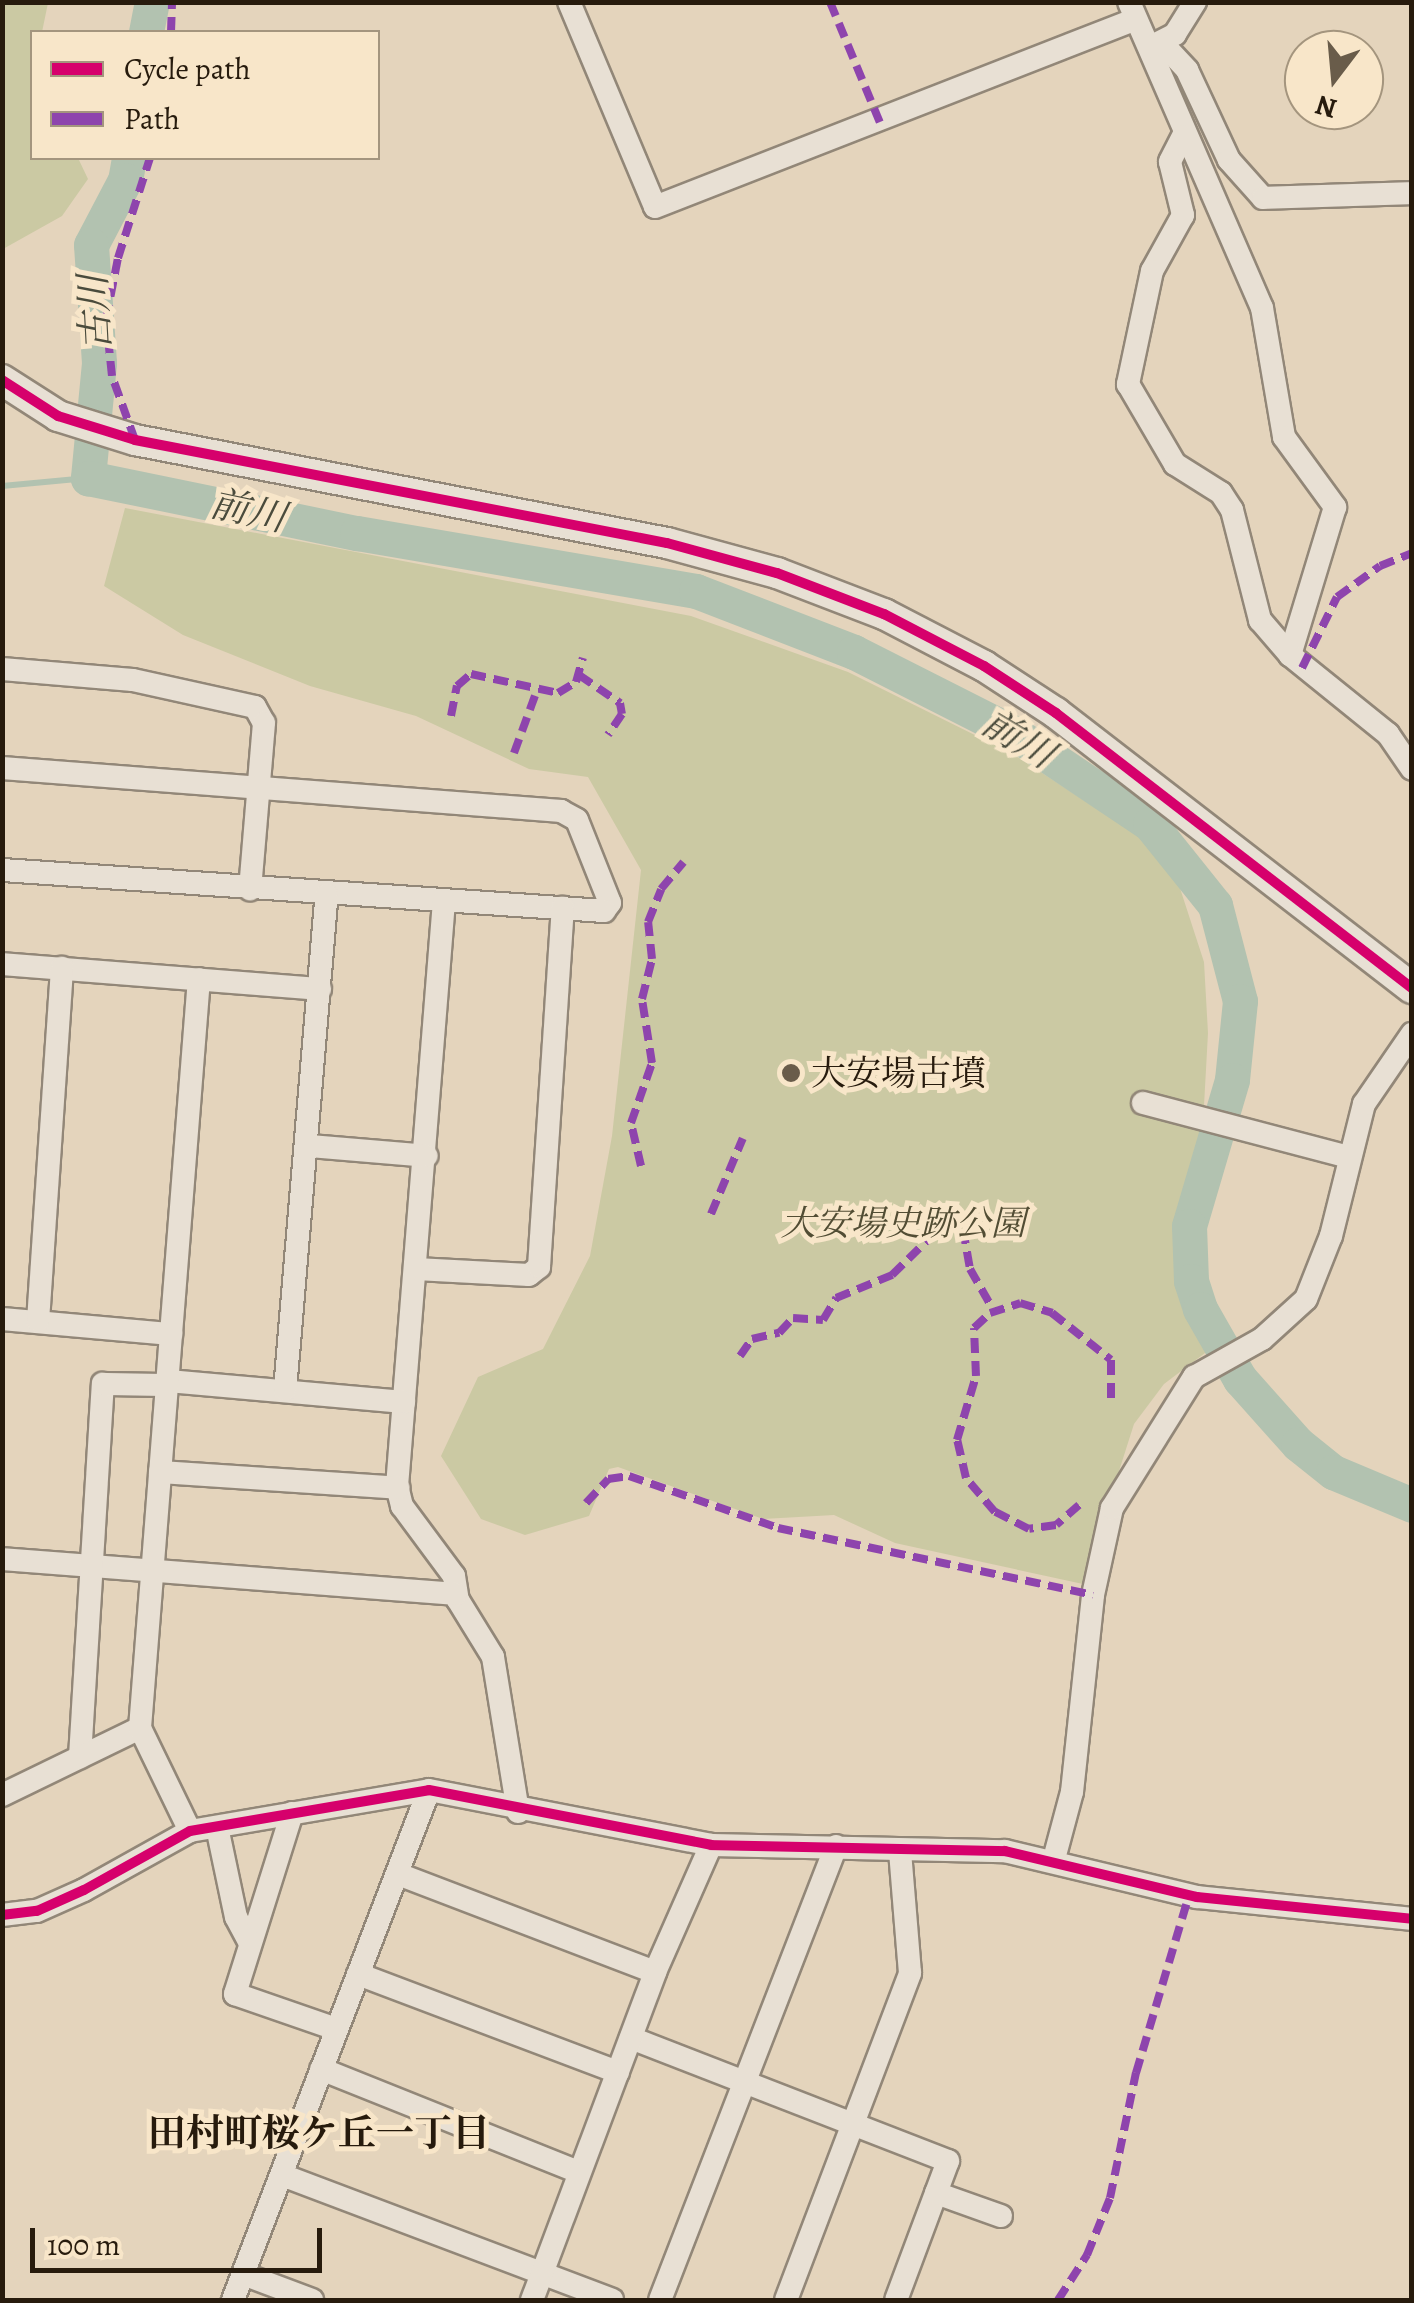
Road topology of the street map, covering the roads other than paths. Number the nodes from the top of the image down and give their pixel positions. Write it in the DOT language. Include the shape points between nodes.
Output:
graph roads {
  1 [pos="569,2"];
  2 [pos="1195,2"];
  3 [pos="1133,11"];
  4 [pos="1154,46"];
  5 [pos="1182,136"];
  6 [pos="1412,193"];
  7 [pos="2,380"];
  8 [pos="1290,655"];
  9 [pos="2,669"];
  10 [pos="2,768"];
  11 [pos="1412,769"];
  12 [pos="259,788"];
  13 [pos="2,870"];
  14 [pos="250,889"];
  15 [pos="328,895"];
  16 [pos="444,900"];
  17 [pos="563,908"];
  18 [pos="2,964"];
  19 [pos="62,968"];
  20 [pos="199,979"];
  21 [pos="1412,988"];
  22 [pos="320,989"];
  23 [pos="1412,1034"];
  24 [pos="1142,1103"];
  25 [pos="309,1146"];
  26 [pos="427,1156"];
  27 [pos="1349,1157"];
  28 [pos="416,1269"];
  29 [pos="2,1319"];
  30 [pos="38,1321"];
  31 [pos="171,1334"];
  32 [pos="168,1383"];
  33 [pos="286,1390"];
  34 [pos="404,1402"];
  35 [pos="160,1472"];
  36 [pos="398,1488"];
  37 [pos="2,1559"];
  38 [pos="92,1565"];
  39 [pos="154,1570"];
  40 [pos="456,1594"];
  41 [pos="140,1728"];
  42 [pos="80,1757"];
  43 [pos="430,1790"];
  44 [pos="2,1795"];
  45 [pos="518,1812"];
  46 [pos="292,1814"];
  47 [pos="217,1828"];
  48 [pos="190,1831"];
  49 [pos="711,1845"];
  50 [pos="836,1846"];
  51 [pos="900,1851"];
  52 [pos="1054,1860"];
  53 [pos="398,1874"];
  54 [pos="2,1915"];
  55 [pos="1412,1920"];
  56 [pos="248,1941"];
  57 [pos="655,1972"];
  58 [pos="358,1974"];
  59 [pos="336,2029"];
  60 [pos="631,2038"];
  61 [pos="321,2069"];
  62 [pos="618,2072"];
  63 [pos="744,2080"];
  64 [pos="855,2124"];
  65 [pos="578,2172"];
  66 [pos="282,2174"];
  67 [pos="936,2192"];
  68 [pos="1001,2216"];
  69 [pos="243,2274"];
  70 [pos="541,2274"];
  71 [pos="233,2300"];
  72 [pos="312,2300"];
  73 [pos="532,2300"];
  74 [pos="612,2300"];
  75 [pos="660,2300"];
  76 [pos="786,2300"];
  77 [pos="896,2300"];
  1 -- 3 [label="street" via="655,206"];
  2 -- 4 [label="street"];
  3 -- 4 [label="street"];
  4 -- 5 [label="street"];
  4 -- 6 [label="street" via="1186,70 1229,160 1264,198"];
  5 -- 8 [label="street" via="1262,308 1284,437 1334,507"];
  5 -- 8 [label="street" via="1170,162 1183,215 1152,272 1128,384 1176,464 1221,493 1232,510 1260,620"];
  7 -- 21 [label="street" via="79,424 135,440 668,543 777,572 884,614 1056,713"];
  8 -- 11 [label="street" via="1388,734"];
  9 -- 12 [label="street" via="132,680 255,707 264,723"];
  10 -- 12 [label="street"];
  12 -- 14 [label="street"];
  12 -- 17 [label="street" via="561,811 577,820 610,903 604,911"];
  13 -- 14 [label="street"];
  14 -- 15 [label="street"];
  15 -- 16 [label="street"];
  15 -- 22 [label="street"];
  16 -- 17 [label="street"];
  16 -- 26 [label="street"];
  17 -- 28 [label="street" via="539,1267 529,1276"];
  18 -- 19 [label="street"];
  19 -- 20 [label="street"];
  19 -- 30 [label="street"];
  20 -- 22 [label="street"];
  20 -- 31 [label="street"];
  22 -- 25 [label="street"];
  23 -- 27 [label="street" via="1370,1090"];
  24 -- 27 [label="street"];
  25 -- 26 [label="street"];
  25 -- 33 [label="street"];
  26 -- 28 [label="street"];
  27 -- 52 [label="street" via="1331,1236 1306,1299 1232,1358 1194,1377 1112,1508 1093,1594 1072,1792"];
  28 -- 34 [label="street"];
  29 -- 30 [label="street"];
  30 -- 31 [label="street"];
  31 -- 32 [label="street"];
  32 -- 33 [label="street"];
  32 -- 35 [label="street"];
  32 -- 38 [label="street" via="104,1384"];
  33 -- 34 [label="street"];
  34 -- 36 [label="street"];
  35 -- 36 [label="street"];
  35 -- 39 [label="street"];
  36 -- 40 [label="street" via="402,1506 454,1576"];
  37 -- 38 [label="street"];
  38 -- 39 [label="street"];
  38 -- 42 [label="street"];
  39 -- 40 [label="street"];
  39 -- 41 [label="street"];
  40 -- 45 [label="street" via="493,1657"];
  41 -- 42 [label="street"];
  41 -- 48 [label="street"];
  42 -- 44 [label="street"];
  43 -- 45 [label="street"];
  43 -- 46 [label="street"];
  43 -- 53 [label="street"];
  45 -- 49 [label="street"];
  46 -- 47 [label="street"];
  46 -- 56 [label="street"];
  47 -- 48 [label="street"];
  47 -- 56 [label="street" via="236,1917"];
  48 -- 54 [label="street" via="84,1890 37,1911"];
  49 -- 50 [label="street"];
  49 -- 57 [label="street"];
  50 -- 51 [label="street"];
  50 -- 63 [label="street"];
  51 -- 52 [label="street" via="988,1850"];
  51 -- 64 [label="street" via="910,1974"];
  52 -- 55 [label="street" via="1197,1896"];
  53 -- 57 [label="street"];
  53 -- 58 [label="street"];
  56 -- 59 [label="street" via="235,1994"];
  57 -- 60 [label="street"];
  58 -- 59 [label="street"];
  58 -- 62 [label="street"];
  59 -- 61 [label="street"];
  60 -- 62 [label="street"];
  60 -- 63 [label="street"];
  61 -- 65 [label="street"];
  61 -- 66 [label="street"];
  62 -- 65 [label="street"];
  63 -- 64 [label="street"];
  63 -- 75 [label="street"];
  64 -- 67 [label="street" via="948,2162"];
  64 -- 76 [label="street"];
  65 -- 70 [label="street"];
  66 -- 69 [label="street"];
  66 -- 70 [label="street"];
  67 -- 68 [label="street"];
  67 -- 77 [label="street"];
  69 -- 71 [label="street"];
  69 -- 72 [label="street"];
  70 -- 73 [label="street"];
  70 -- 74 [label="street"];
}
